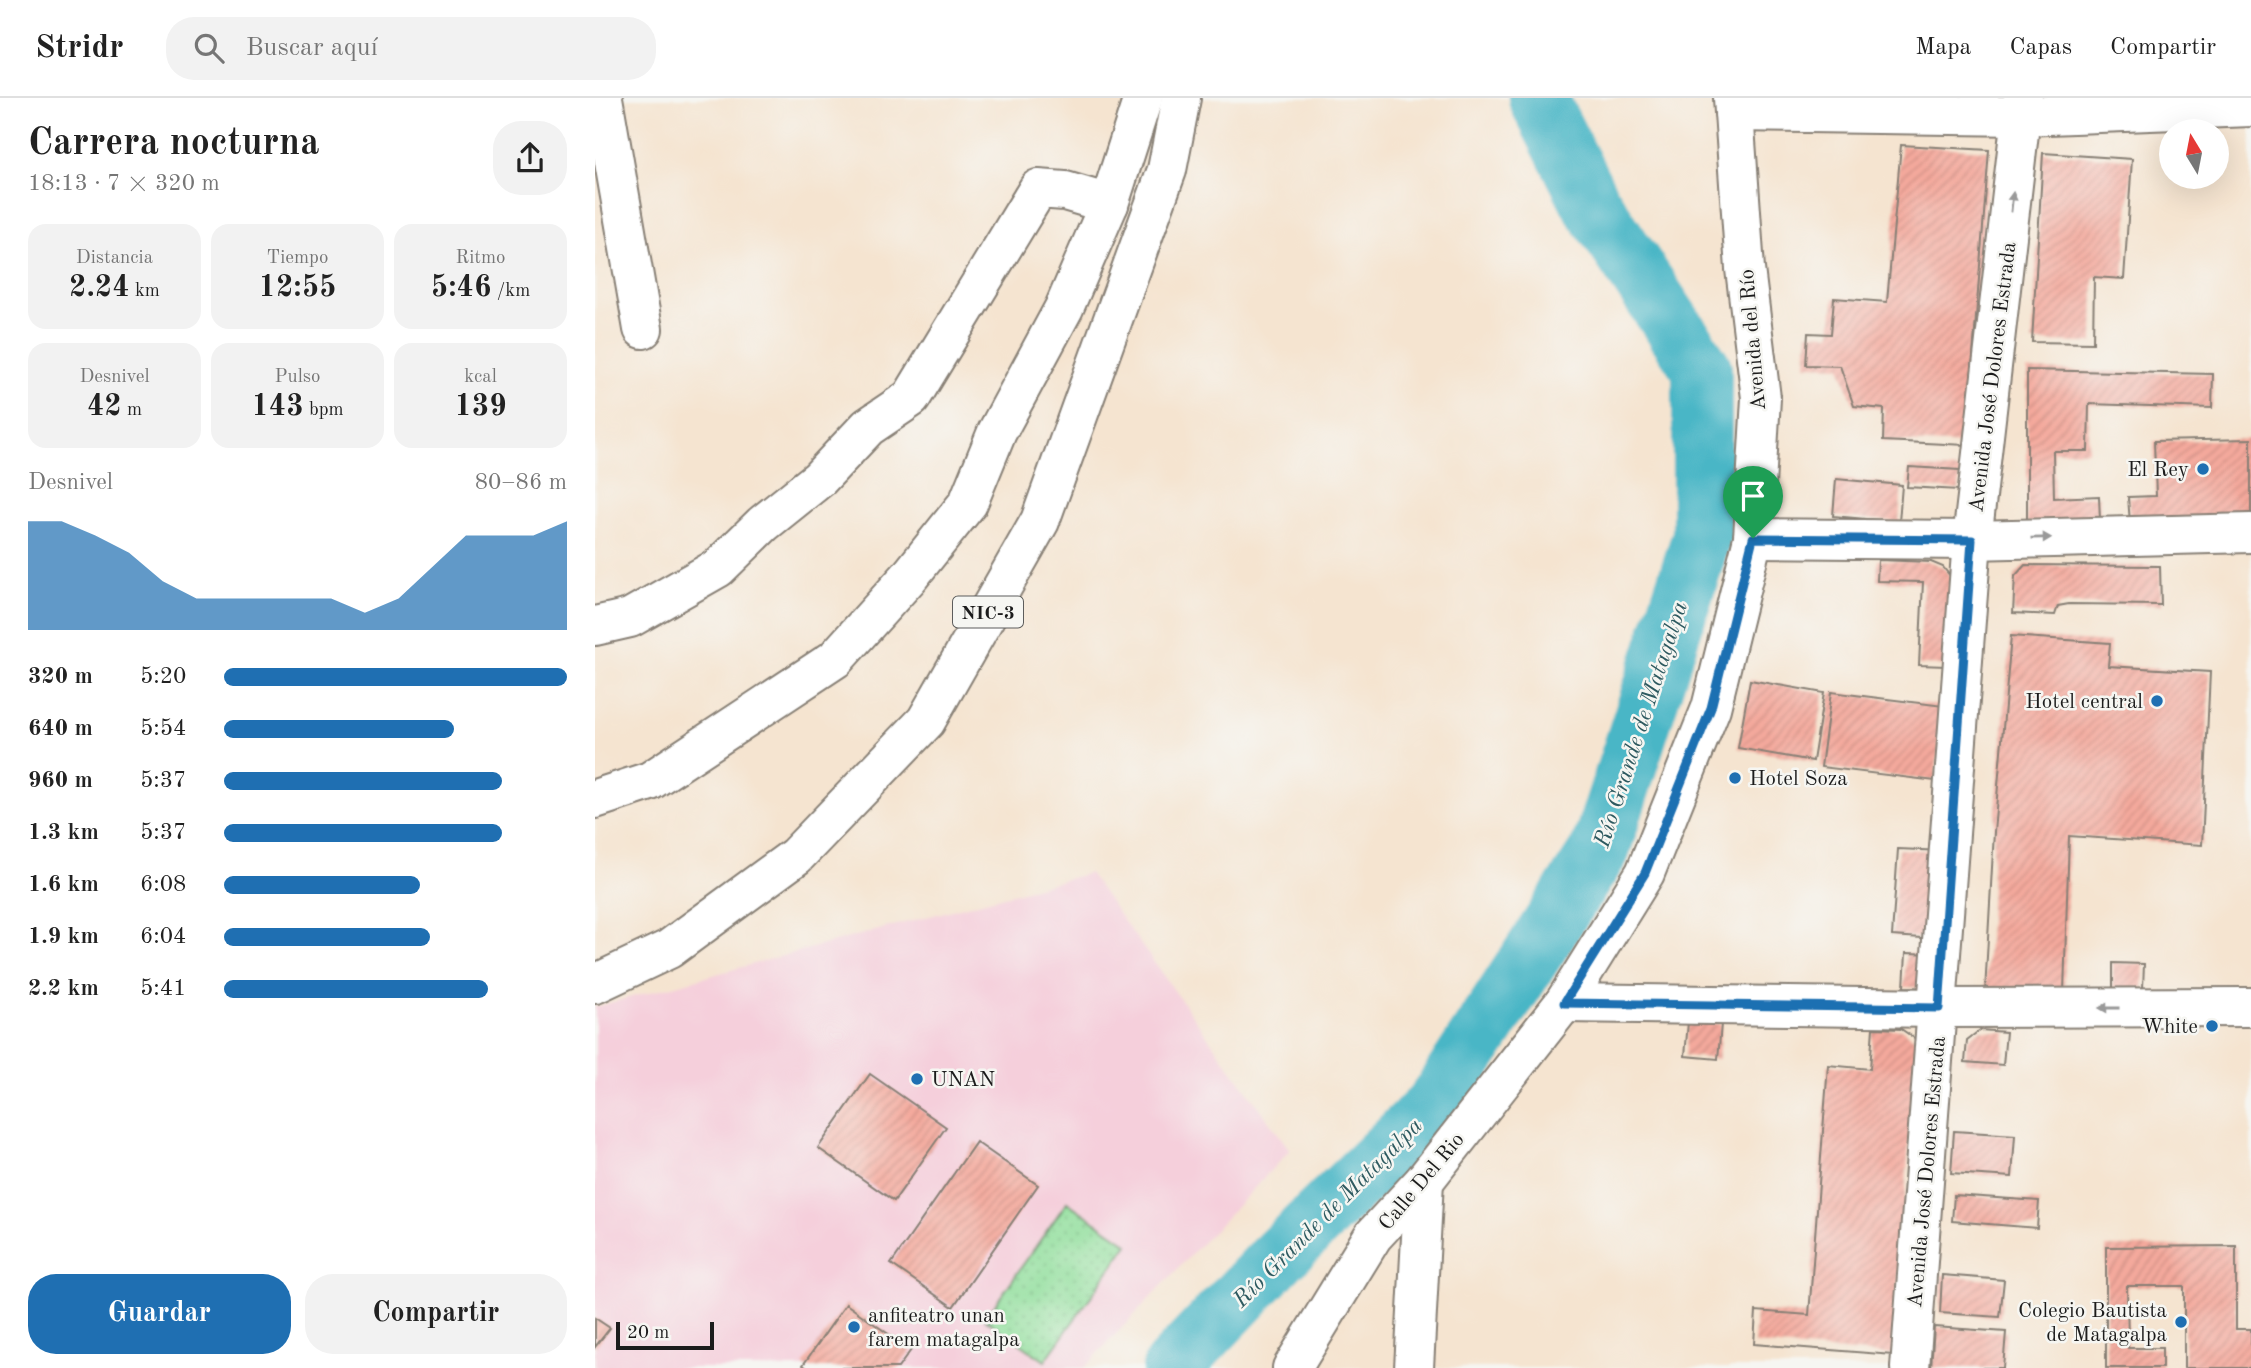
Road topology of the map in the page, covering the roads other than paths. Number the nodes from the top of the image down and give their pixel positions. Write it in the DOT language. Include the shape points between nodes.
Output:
graph roads {
  1 [pos="603,98"];
  2 [pos="1143,98"];
  3 [pos="1181,98"];
  4 [pos="1734,105"];
  5 [pos="2022,107"];
  6 [pos="2251,107"];
  7 [pos="1109,204"];
  8 [pos="643,329"];
  9 [pos="2251,533"];
  10 [pos="1753,538"];
  11 [pos="1972,540"];
  12 [pos="595,626"];
  13 [pos="595,799"];
  14 [pos="595,984"];
  15 [pos="1564,1003"];
  16 [pos="2251,1007"];
  17 [pos="1939,1008"];
  18 [pos="1424,1181"];
  19 [pos="1292,1368"];
  20 [pos="1414,1368"];
  21 [pos="1910,1368"];
  1 -- 8 [label="street"];
  2 -- 7 [label="street"];
  3 -- 14 [label="street, NIC-3" via="1167,170 1040,521 926,721 796,856 669,949"];
  4 -- 5 [label="street"];
  4 -- 10 [label="street, Avenida del Río" via="1745,269 1761,398"];
  5 -- 6 [label="street"];
  11 -- 5 [label="street, Avenida José Dolores Estrada, one-way"];
  7 -- 12 [label="street" via="1065,191 1038,189 911,398 868,427 819,480 762,524 718,568 630,618"];
  7 -- 13 [label="street" via="1064,308 997,432 968,503 909,577 835,659 650,781"];
  11 -- 9 [label="street, one-way"];
  10 -- 11 [label="street"];
  10 -- 15 [label="street, Avenida del Río" via="1711,708 1645,873"];
  11 -- 17 [label="street, Avenida José Dolores Estrada"];
  15 -- 17 [label="street"];
  15 -- 18 [label="street, Calle Del Rio"];
  16 -- 17 [label="street, one-way"];
  17 -- 21 [label="street, Avenida José Dolores Estrada"];
  18 -- 19 [label="street, Calle Del Rio" via="1373,1236"];
  18 -- 20 [label="street"];
}
